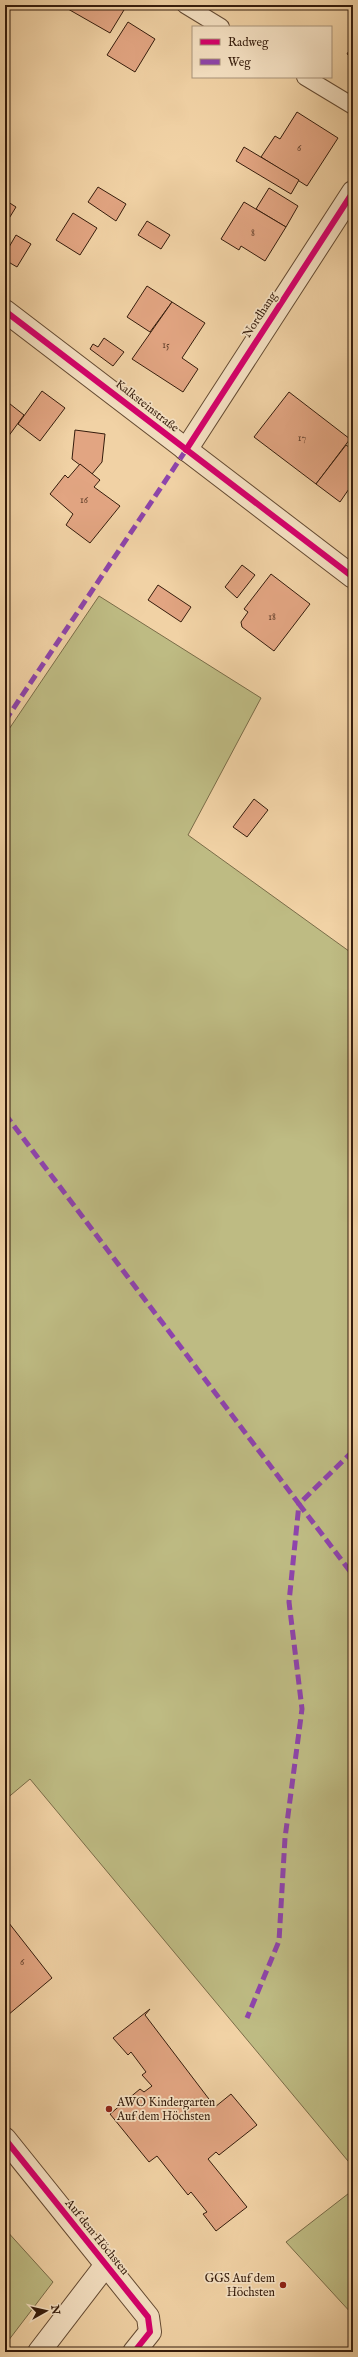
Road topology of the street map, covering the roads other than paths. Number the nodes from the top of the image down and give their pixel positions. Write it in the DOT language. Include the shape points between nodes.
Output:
graph roads {
  1 [pos="185,5"];
  2 [pos="219,26"];
  3 [pos="307,78"];
  4 [pos="353,106"];
  5 [pos="353,192"];
  6 [pos="5,310"];
  7 [pos="186,450"];
  8 [pos="353,577"];
  9 [pos="5,2139"];
  10 [pos="105,2266"];
  11 [pos="40,2352"];
  12 [pos="134,2352"];
  1 -- 2 [label="lane"];
  3 -- 4 [label="lane"];
  5 -- 7 [label="street, Nordhang"];
  6 -- 7 [label="street, Kalksteinstraße"];
  7 -- 8 [label="street, Kalksteinstraße"];
  9 -- 10 [label="street, Auf dem Höchsten"];
  10 -- 11 [label="street"];
  10 -- 12 [label="street, Auf dem Höchsten" via="148,2317 150,2332"];
}
